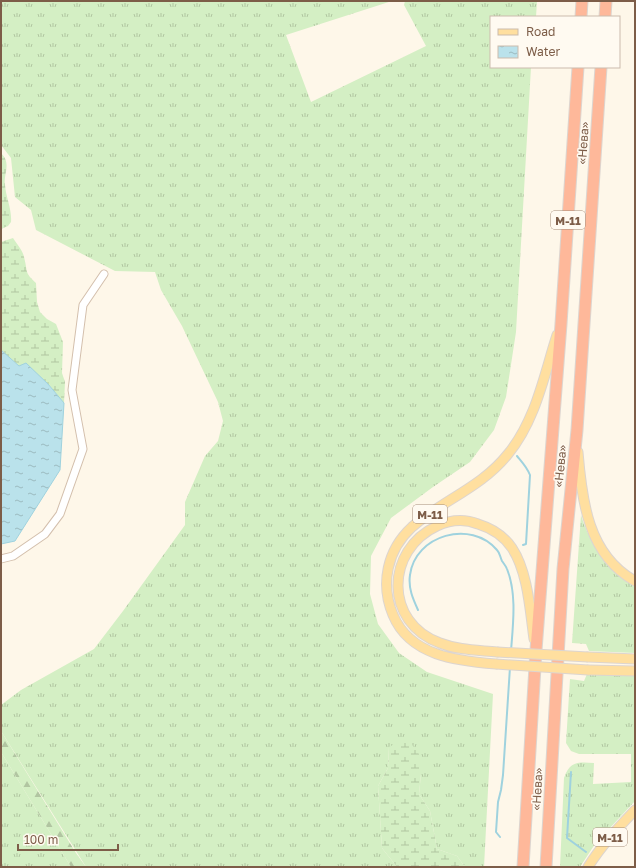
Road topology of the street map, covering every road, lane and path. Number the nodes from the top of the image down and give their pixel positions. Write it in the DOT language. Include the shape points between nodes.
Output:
graph roads {
  1 [pos="582,1"];
  2 [pos="606,1"];
  3 [pos="581,16"];
  4 [pos="605,16"];
  5 [pos="578,68"];
  6 [pos="601,68"];
  7 [pos="104,274"];
  8 [pos="561,324"];
  9 [pos="577,430"];
  10 [pos="1,559"];
  11 [pos="635,582"];
  12 [pos="536,650"];
  13 [pos="635,659"];
  14 [pos="635,670"];
  15 [pos="635,810"];
  16 [pos="523,867"];
  17 [pos="546,867"];
  18 [pos="588,867"];
  1 -- 3 [label="highway"];
  2 -- 4 [label="highway"];
  5 -- 8 [label="highway, «Нева» / М-11"];
  6 -- 9 [label="highway, «Нева» / М-11"];
  7 -- 10 [label="street" via="83,305 72,390 83,448 60,514 45,534 12,556"];
  8 -- 12 [label="highway, «Нева» / М-11"];
  8 -- 14 [label="main road, М-11, bridge" via="527,426 508,455 488,475 422,519 397,546 391,556 386,577 388,603 394,617 410,639 421,647 450,659 588,670"];
  9 -- 11 [label="main road, М-11" via="580,479 589,523 598,545 613,565"];
  9 -- 17 [label="highway, «Нева» / М-11" via="563,568"];
  12 -- 13 [label="main road, М-11, bridge" via="522,569 512,548 503,538 473,522 451,521 430,529 414,542 402,561 398,574 399,596 410,621 418,630 438,643 468,650"];
  12 -- 16 [label="highway, «Нева» / М-11"];
  15 -- 18 [label="main road, М-11" via="614,832"];
}
